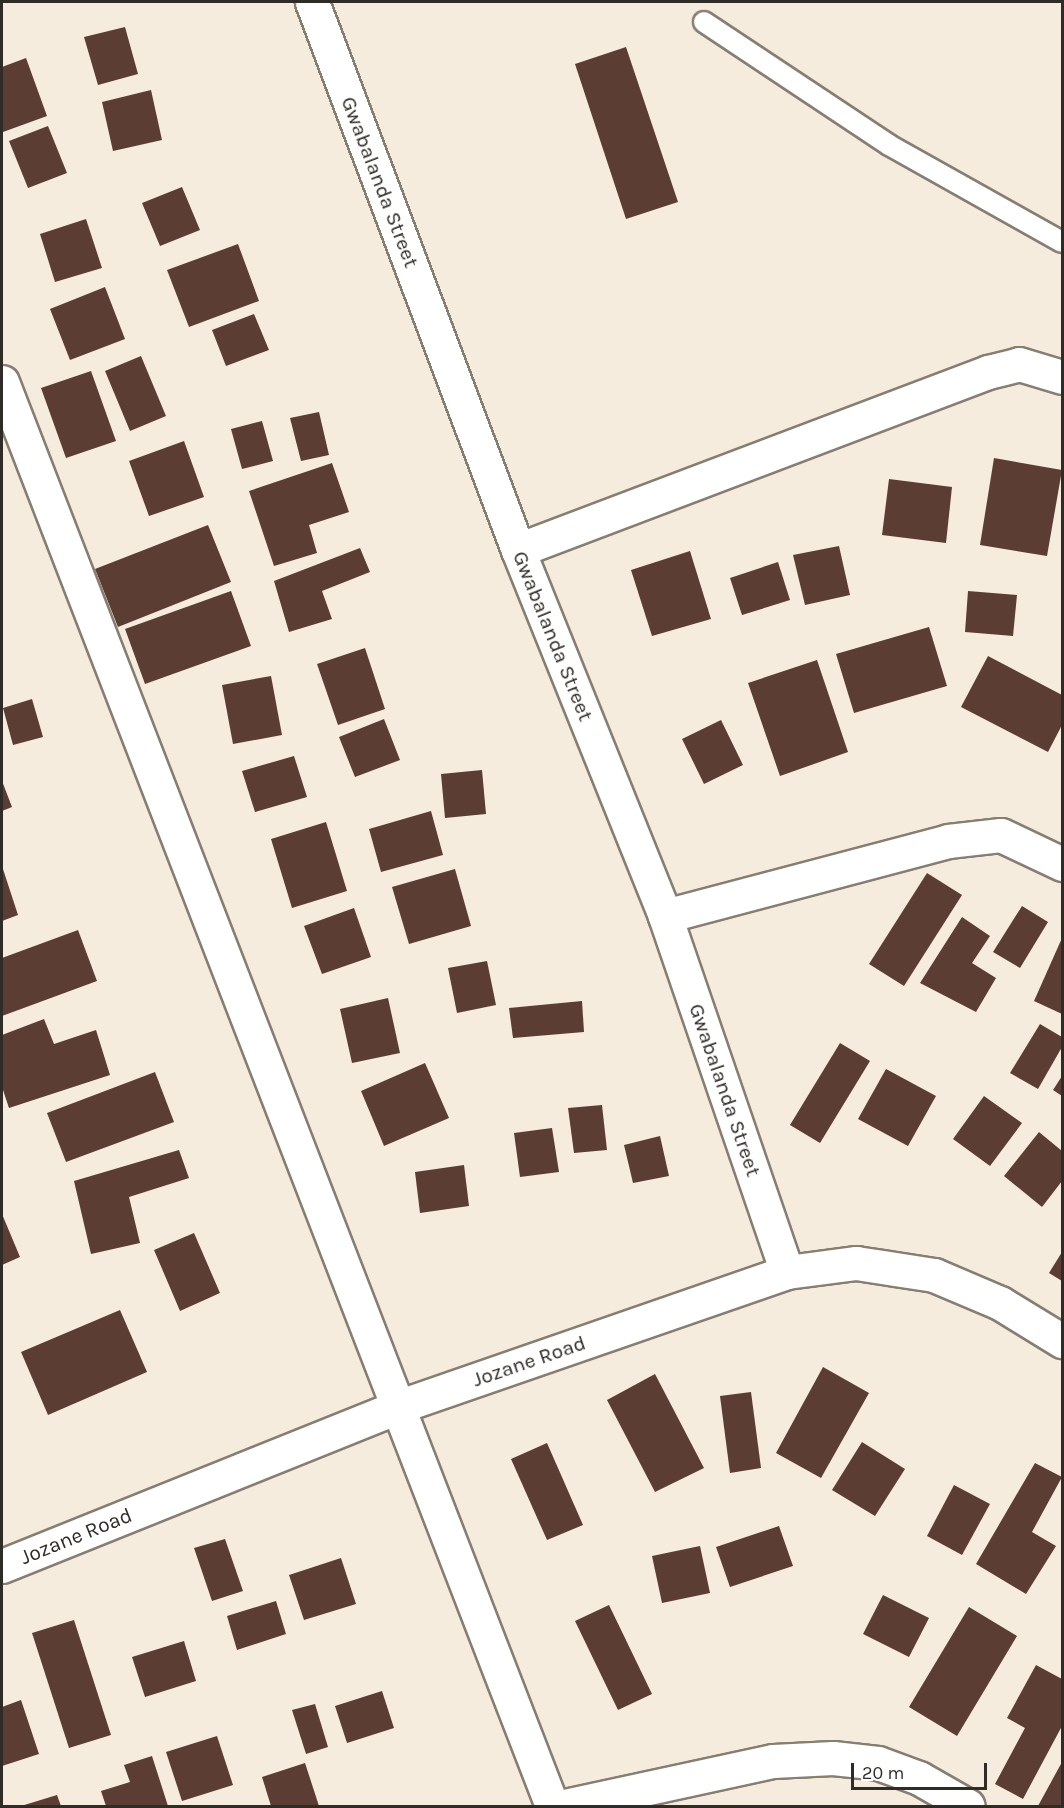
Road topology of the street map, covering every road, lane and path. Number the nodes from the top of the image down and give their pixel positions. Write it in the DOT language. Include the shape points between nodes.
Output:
graph roads {
  1 [pos="312,2"];
  2 [pos="705,22"];
  3 [pos="1062,242"];
  4 [pos="1062,377"];
  5 [pos="2,382"];
  6 [pos="518,550"];
  7 [pos="1062,864"];
  8 [pos="665,916"];
  9 [pos="787,1272"];
  10 [pos="1062,1341"];
  11 [pos="400,1406"];
  12 [pos="2,1566"];
  13 [pos="552,1806"];
  14 [pos="565,1806"];
  15 [pos="968,1806"];
  1 -- 6 [label="street, Gwabalanda Street"];
  2 -- 3 [label="lane" via="889,145"];
  4 -- 6 [label="street" via="1019,364 988,372"];
  5 -- 11 [label="street"];
  6 -- 8 [label="street, Gwabalanda Street"];
  7 -- 8 [label="street" via="1001,835 948,841"];
  8 -- 9 [label="street, Gwabalanda Street"];
  9 -- 10 [label="street, Jozane Road" via="856,1263 934,1275 1000,1303"];
  9 -- 11 [label="street, Jozane Road"];
  11 -- 12 [label="street, Jozane Road"];
  11 -- 13 [label="street"];
  14 -- 15 [label="street" via="773,1761 833,1758 878,1763 919,1778"];
}
